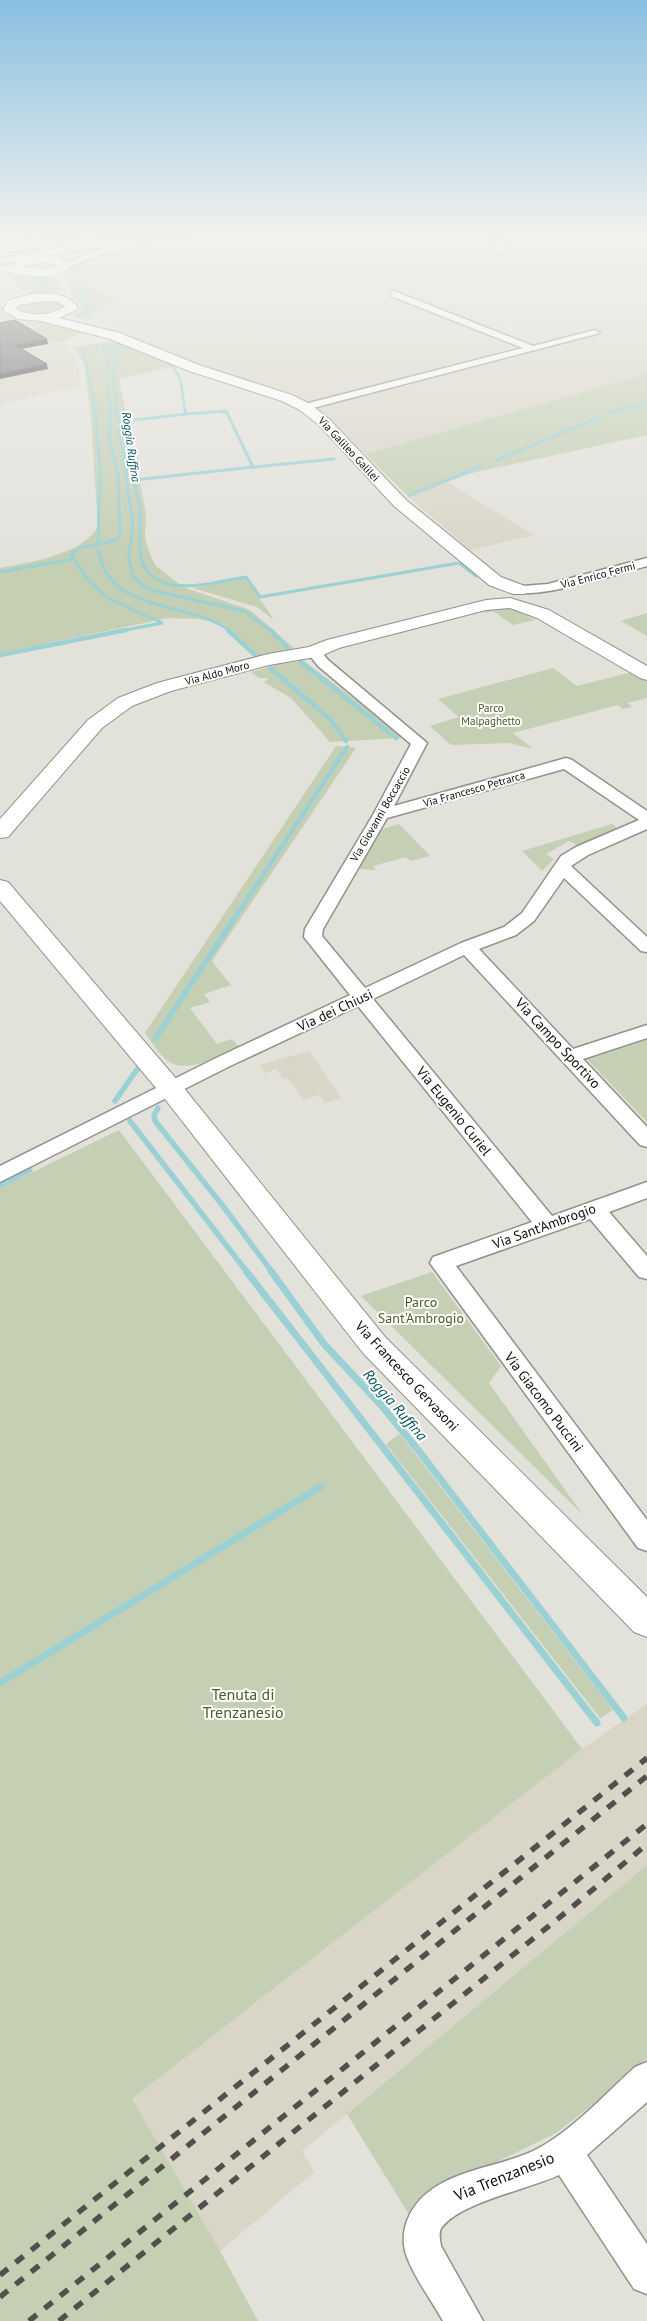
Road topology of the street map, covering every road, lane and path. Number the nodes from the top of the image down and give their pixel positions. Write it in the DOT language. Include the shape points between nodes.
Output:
graph roads {
  1 [pos="143,347"];
  2 [pos="529,347"];
  3 [pos="540,347"];
  4 [pos="533,349"];
  5 [pos="305,407"];
  6 [pos="647,562"];
  7 [pos="521,596"];
  8 [pos="314,652"];
  9 [pos="647,674"];
  10 [pos="381,816"];
  11 [pos="647,818"];
  12 [pos="647,823"];
  13 [pos="0,832"];
  14 [pos="561,866"];
  15 [pos="0,887"];
  16 [pos="467,947"];
  17 [pos="647,947"];
  18 [pos="362,998"];
  19 [pos="647,1031"];
  20 [pos="571,1056"];
  21 [pos="170,1088"];
  22 [pos="647,1140"];
  23 [pos="0,1176"];
  24 [pos="647,1190"];
  25 [pos="594,1209"];
  26 [pos="547,1225"];
  27 [pos="441,1263"];
  28 [pos="647,1271"];
  29 [pos="647,1540"];
  30 [pos="647,1621"];
  31 [pos="647,2080"];
  32 [pos="564,2151"];
  33 [pos="647,2276"];
  34 [pos="464,2321"];
  1 -- 5 [label="main road, Via Galileo Galilei"];
  2 -- 4 [label="street"];
  3 -- 4 [label="street"];
  4 -- 5 [label="street"];
  5 -- 7 [label="main road, Via Galileo Galilei" via="324,422 400,502"];
  6 -- 7 [label="street, Via Enrico Fermi"];
  7 -- 8 [label="main road, Via Aldo Moro" via="333,644"];
  7 -- 9 [label="main road, Via Galileo Galilei"];
  8 -- 10 [label="street, Via Giovanni Boccaccio" via="419,742"];
  8 -- 13 [label="main road, Via Aldo Moro" via="268,660 164,687 121,704 95,724"];
  10 -- 11 [label="street, Via Francesco Petrarca" via="566,763"];
  10 -- 18 [label="street, Via Giovanni Boccaccio" via="342,878 312,935"];
  12 -- 14 [label="street, Via dei Chiusi" via="582,851"];
  14 -- 16 [label="street, Via dei Chiusi" via="522,923 505,934"];
  14 -- 17 [label="street"];
  15 -- 21 [label="main road"];
  16 -- 18 [label="street, Via dei Chiusi"];
  16 -- 20 [label="street, Via Campo Sportivo"];
  18 -- 21 [label="street, Via dei Chiusi"];
  18 -- 26 [label="street, Via Eugenio Curiel"];
  19 -- 20 [label="street"];
  20 -- 22 [label="street, Via Campo Sportivo"];
  21 -- 23 [label="street, Via dei Chiusi"];
  21 -- 30 [label="main road, Via Francesco Gervasoni" via="374,1345"];
  24 -- 25 [label="street, Via Sant'Ambrogio"];
  25 -- 26 [label="street, Via Sant'Ambrogio"];
  25 -- 28 [label="street"];
  26 -- 27 [label="street, Via Sant'Ambrogio"];
  27 -- 29 [label="street, Via Giacomo Puccini"];
  31 -- 32 [label="street, Via Trenzanesio"];
  32 -- 33 [label="street"];
  32 -- 34 [label="street, Via Trenzanesio" via="548,2162 451,2197 424,2222 420,2238 423,2250"];
}
